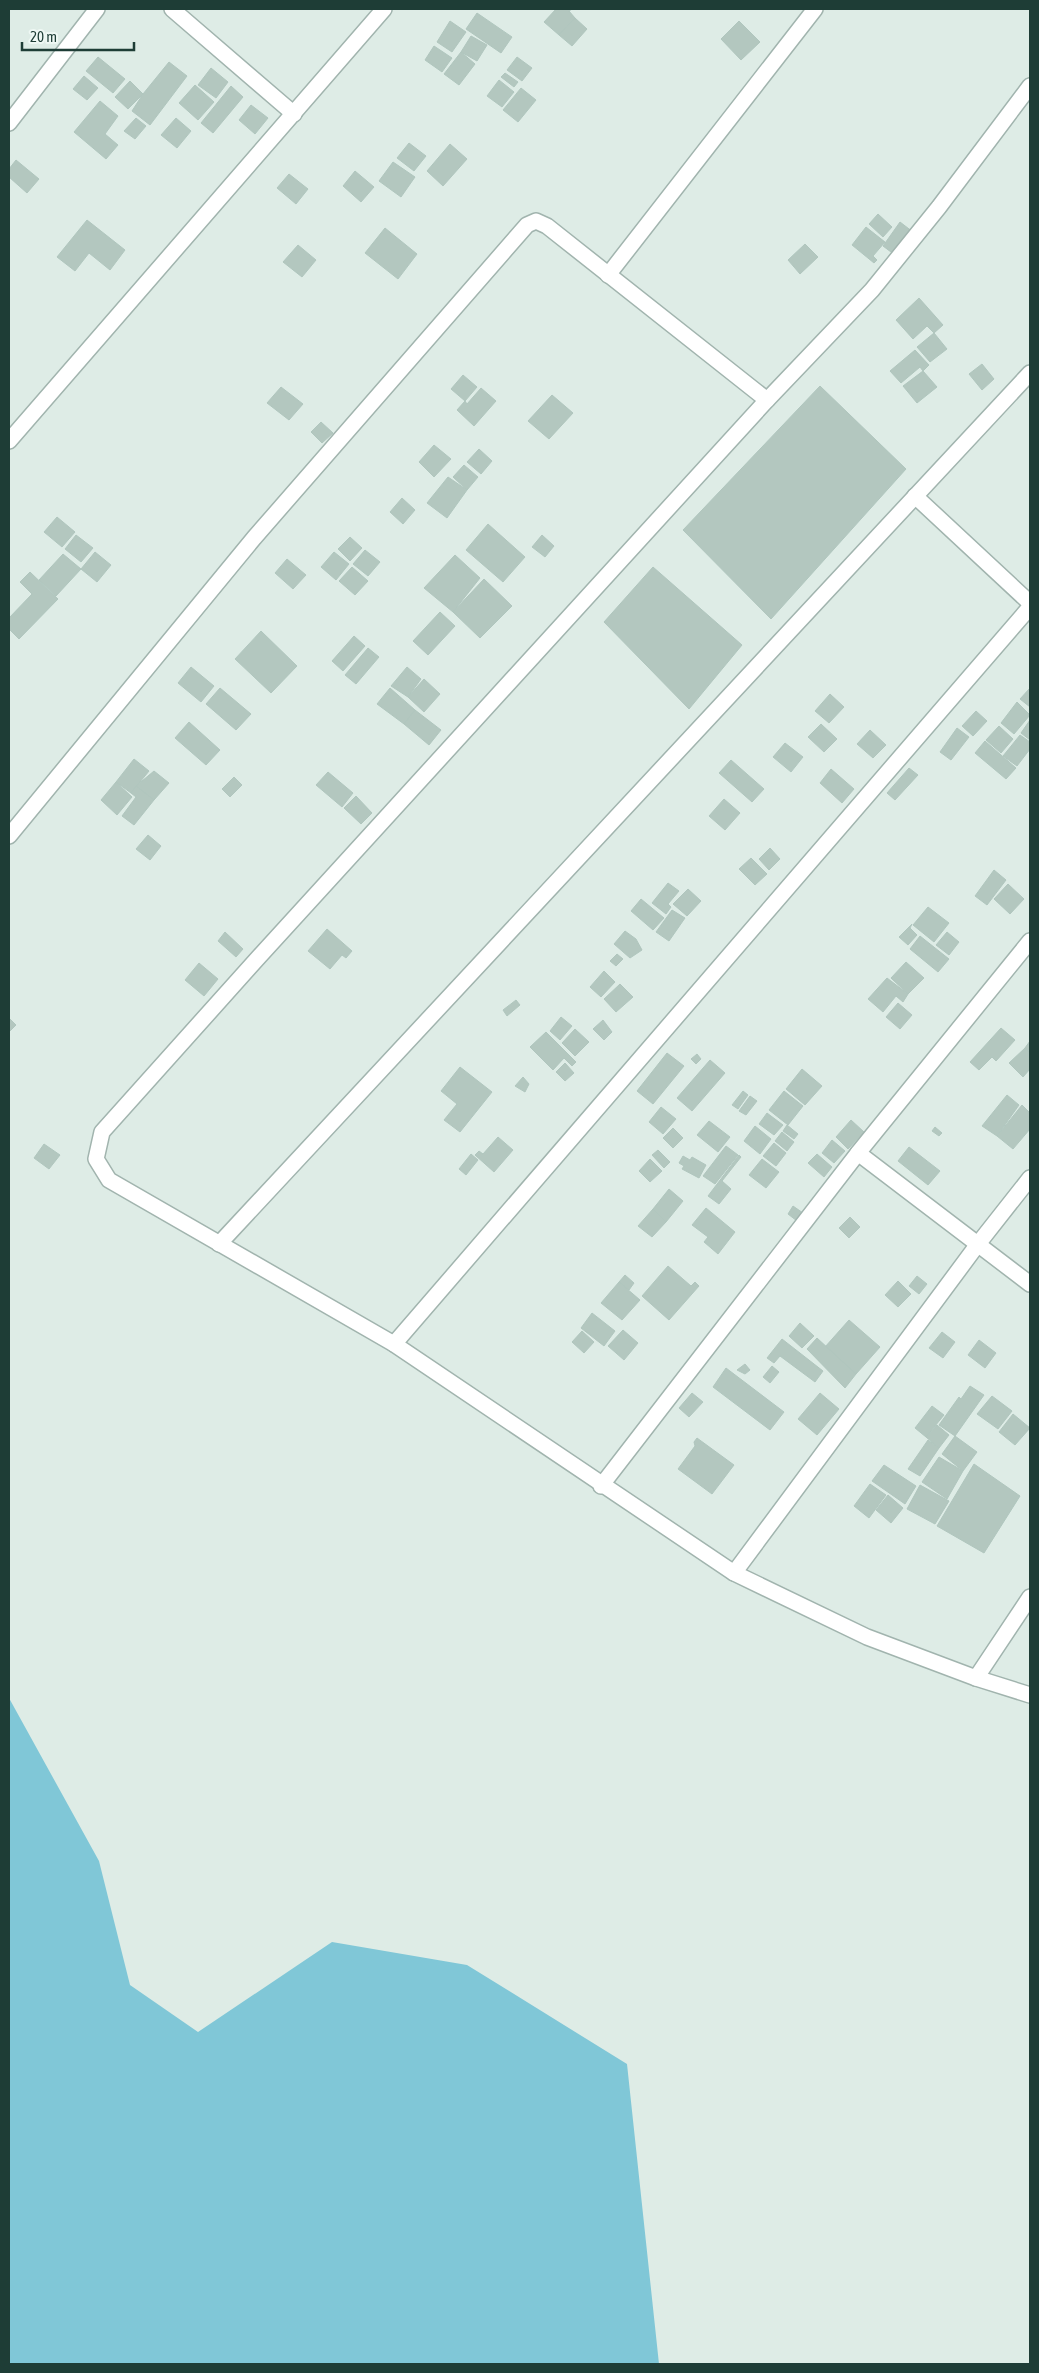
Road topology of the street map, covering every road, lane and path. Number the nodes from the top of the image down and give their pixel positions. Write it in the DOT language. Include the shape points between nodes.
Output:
graph roads {
  1 [pos="98,9"];
  2 [pos="172,9"];
  3 [pos="384,9"];
  4 [pos="815,9"];
  5 [pos="1030,86"];
  6 [pos="294,114"];
  7 [pos="9,123"];
  8 [pos="608,275"];
  9 [pos="1030,373"];
  10 [pos="767,400"];
  11 [pos="9,441"];
  12 [pos="915,496"];
  13 [pos="1030,603"];
  14 [pos="1030,607"];
  15 [pos="9,836"];
  16 [pos="1030,941"];
  17 [pos="858,1153"];
  18 [pos="1030,1178"];
  19 [pos="219,1244"];
  20 [pos="978,1244"];
  21 [pos="1030,1284"];
  22 [pos="394,1344"];
  23 [pos="601,1486"];
  24 [pos="734,1573"];
  25 [pos="1030,1597"];
  26 [pos="976,1678"];
  27 [pos="1030,1695"];
  1 -- 7 [label="street"];
  2 -- 6 [label="street"];
  3 -- 6 [label="street"];
  4 -- 8 [label="street"];
  5 -- 10 [label="street" via="872,290"];
  6 -- 11 [label="street"];
  8 -- 10 [label="street"];
  8 -- 15 [label="street" via="547,226 536,222 527,225 254,538"];
  9 -- 12 [label="street"];
  10 -- 19 [label="street" via="102,1132 96,1159 109,1180"];
  12 -- 13 [label="street"];
  12 -- 19 [label="street"];
  14 -- 22 [label="street"];
  16 -- 17 [label="street"];
  17 -- 20 [label="street"];
  17 -- 23 [label="street"];
  18 -- 20 [label="street"];
  19 -- 22 [label="street"];
  20 -- 21 [label="street"];
  20 -- 24 [label="street"];
  22 -- 23 [label="street"];
  23 -- 24 [label="street"];
  24 -- 26 [label="street" via="867,1638"];
  25 -- 26 [label="street"];
  26 -- 27 [label="street"];
}
